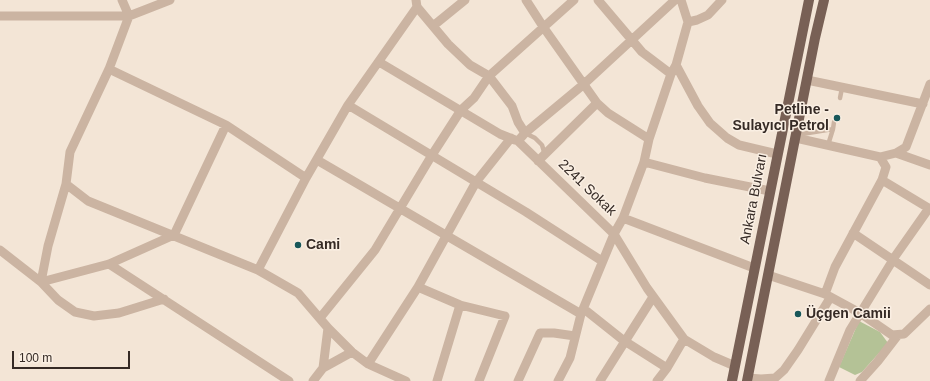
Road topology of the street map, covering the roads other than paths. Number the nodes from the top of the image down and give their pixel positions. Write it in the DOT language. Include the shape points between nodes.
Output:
graph roads {
  1 [pos="122,0"];
  2 [pos="170,0"];
  3 [pos="465,0"];
  4 [pos="526,0"];
  5 [pos="574,0"];
  6 [pos="598,0"];
  7 [pos="675,0"];
  8 [pos="681,0"];
  9 [pos="722,0"];
  10 [pos="809,0"];
  11 [pos="824,0"];
  12 [pos="416,3"];
  13 [pos="0,16"];
  14 [pos="129,16"];
  15 [pos="688,22"];
  16 [pos="433,26"];
  17 [pos="544,28"];
  18 [pos="632,40"];
  19 [pos="379,62"];
  20 [pos="676,65"];
  21 [pos="109,69"];
  22 [pos="671,74"];
  23 [pos="489,76"];
  24 [pos="807,80"];
  25 [pos="584,84"];
  26 [pos="930,84"];
  27 [pos="842,88"];
  28 [pos="840,98"];
  29 [pos="597,103"];
  30 [pos="923,104"];
  31 [pos="348,105"];
  32 [pos="461,110"];
  33 [pos="834,122"];
  34 [pos="226,125"];
  35 [pos="833,129"];
  36 [pos="525,133"];
  37 [pos="796,136"];
  38 [pos="649,139"];
  39 [pos="514,140"];
  40 [pos="828,145"];
  41 [pos="896,152"];
  42 [pos="777,154"];
  43 [pos="432,155"];
  44 [pos="880,157"];
  45 [pos="542,158"];
  46 [pos="317,160"];
  47 [pos="644,162"];
  48 [pos="930,165"];
  49 [pos="306,178"];
  50 [pos="882,180"];
  51 [pos="476,182"];
  52 [pos="66,184"];
  53 [pos="770,191"];
  54 [pos="929,208"];
  55 [pos="400,209"];
  56 [pos="622,218"];
  57 [pos="853,233"];
  58 [pos="614,234"];
  59 [pos="174,235"];
  60 [pos="446,235"];
  61 [pos="0,250"];
  62 [pos="893,259"];
  63 [pos="602,261"];
  64 [pos="109,264"];
  65 [pos="754,268"];
  66 [pos="258,270"];
  67 [pos="768,275"];
  68 [pos="41,282"];
  69 [pos="930,285"];
  70 [pos="418,287"];
  71 [pos="828,296"];
  72 [pos="654,297"];
  73 [pos="164,299"];
  74 [pos="460,305"];
  75 [pos="930,309"];
  76 [pos="582,311"];
  77 [pos="860,314"];
  78 [pos="320,318"];
  79 [pos="328,328"];
  80 [pos="898,334"];
  81 [pos="575,336"];
  82 [pos="684,339"];
  83 [pos="626,342"];
  84 [pos="352,352"];
  85 [pos="368,364"];
  86 [pos="735,366"];
  87 [pos="323,368"];
  88 [pos="667,368"];
  89 [pos="748,380"];
  90 [pos="289,381"];
  91 [pos="313,381"];
  92 [pos="406,381"];
  93 [pos="437,381"];
  94 [pos="479,381"];
  95 [pos="518,381"];
  96 [pos="558,381"];
  97 [pos="600,381"];
  98 [pos="656,381"];
  99 [pos="732,381"];
  100 [pos="829,381"];
  101 [pos="860,381"];
  1 -- 14 [label="street"];
  2 -- 14 [label="street"];
  3 -- 16 [label="street"];
  4 -- 17 [label="street"];
  5 -- 17 [label="street"];
  6 -- 18 [label="street"];
  7 -- 18 [label="street"];
  8 -- 15 [label="street"];
  9 -- 15 [label="street" via="708,15"];
  10 -- 42 [label="main road, Ankara Bulvarı"];
  11 -- 24 [label="main road, Ankara Bulvarı"];
  12 -- 16 [label="street"];
  12 -- 19 [label="street"];
  13 -- 14 [label="street"];
  14 -- 21 [label="street"];
  15 -- 20 [label="street"];
  16 -- 23 [label="street" via="470,65"];
  17 -- 23 [label="street"];
  17 -- 25 [label="street"];
  18 -- 22 [label="street" via="642,52"];
  18 -- 25 [label="street"];
  19 -- 31 [label="street"];
  19 -- 32 [label="street"];
  20 -- 22 [label="street"];
  20 -- 42 [label="street" via="698,106 710,123 727,138 739,145"];
  21 -- 34 [label="street"];
  21 -- 52 [label="street" via="70,152"];
  22 -- 38 [label="street"];
  23 -- 32 [label="street" via="474,98"];
  23 -- 36 [label="street" via="512,106"];
  24 -- 27 [label="street"];
  24 -- 37 [label="main road, Ankara Bulvarı"];
  25 -- 29 [label="street"];
  25 -- 36 [label="street"];
  26 -- 30 [label="street"];
  27 -- 28 [label="lane"];
  27 -- 30 [label="street"];
  29 -- 38 [label="street"];
  29 -- 45 [label="street"];
  30 -- 41 [label="street" via="906,147"];
  31 -- 43 [label="street"];
  31 -- 46 [label="street"];
  32 -- 39 [label="street"];
  32 -- 43 [label="street"];
  33 -- 35 [label="lane"];
  34 -- 49 [label="street"];
  34 -- 59 [label="street"];
  35 -- 37 [label="lane"];
  35 -- 40 [label="lane"];
  36 -- 39 [label="street"];
  36 -- 45 [label="lane" via="542,145"];
  37 -- 40 [label="street"];
  37 -- 67 [label="main road, Ankara Bulvarı"];
  38 -- 47 [label="street"];
  39 -- 45 [label="street, 2241 Sokak"];
  39 -- 51 [label="street"];
  40 -- 44 [label="street"];
  41 -- 44 [label="street"];
  41 -- 48 [label="street"];
  42 -- 53 [label="main road, Ankara Bulvarı"];
  43 -- 51 [label="street"];
  43 -- 55 [label="street"];
  44 -- 50 [label="street" via="886,167"];
  45 -- 58 [label="street, 2241 Sokak"];
  46 -- 49 [label="street"];
  46 -- 55 [label="street"];
  47 -- 53 [label="street"];
  47 -- 56 [label="street"];
  49 -- 66 [label="street"];
  50 -- 54 [label="street"];
  50 -- 57 [label="street"];
  51 -- 60 [label="street"];
  51 -- 63 [label="street"];
  52 -- 59 [label="street" via="88,201"];
  52 -- 68 [label="street" via="48,246"];
  53 -- 65 [label="main road, Ankara Bulvarı"];
  54 -- 62 [label="street"];
  55 -- 60 [label="street"];
  55 -- 78 [label="street" via="375,250"];
  56 -- 58 [label="street"];
  56 -- 65 [label="street"];
  57 -- 62 [label="street"];
  57 -- 71 [label="street" via="835,267"];
  58 -- 63 [label="street, 2241 Sokak"];
  58 -- 72 [label="street"];
  59 -- 64 [label="street"];
  59 -- 66 [label="street"];
  60 -- 70 [label="street"];
  60 -- 76 [label="street"];
  61 -- 68 [label="street"];
  62 -- 69 [label="street"];
  62 -- 77 [label="street"];
  63 -- 76 [label="street, 2241 Sokak"];
  64 -- 68 [label="street"];
  64 -- 73 [label="street"];
  65 -- 86 [label="main road, Ankara Bulvarı"];
  66 -- 78 [label="street" via="298,293"];
  67 -- 71 [label="street"];
  67 -- 89 [label="main road, Ankara Bulvarı"];
  68 -- 73 [label="street" via="58,300 75,312 94,316 119,313"];
  70 -- 74 [label="street"];
  70 -- 85 [label="street"];
  71 -- 77 [label="street"];
  71 -- 89 [label="street" via="784,370 774,378"];
  72 -- 82 [label="street"];
  72 -- 83 [label="street"];
  73 -- 90 [label="street"];
  74 -- 93 [label="street"];
  74 -- 94 [label="street" via="505,316"];
  75 -- 80 [label="street" via="904,334"];
  76 -- 81 [label="street, 2241 Sokak"];
  76 -- 83 [label="street"];
  77 -- 80 [label="street" via="892,335"];
  77 -- 100 [label="street" via="850,330"];
  78 -- 79 [label="street"];
  79 -- 84 [label="street"];
  79 -- 87 [label="street"];
  80 -- 101 [label="street"];
  81 -- 95 [label="street" via="540,333"];
  81 -- 96 [label="street, 2241 Sokak" via="570,358"];
  82 -- 86 [label="street"];
  82 -- 88 [label="street"];
  83 -- 88 [label="street"];
  83 -- 97 [label="street"];
  84 -- 85 [label="street"];
  84 -- 87 [label="street"];
  85 -- 92 [label="street"];
  86 -- 99 [label="main road, Ankara Bulvarı"];
  87 -- 91 [label="street"];
  88 -- 98 [label="street"];
}
